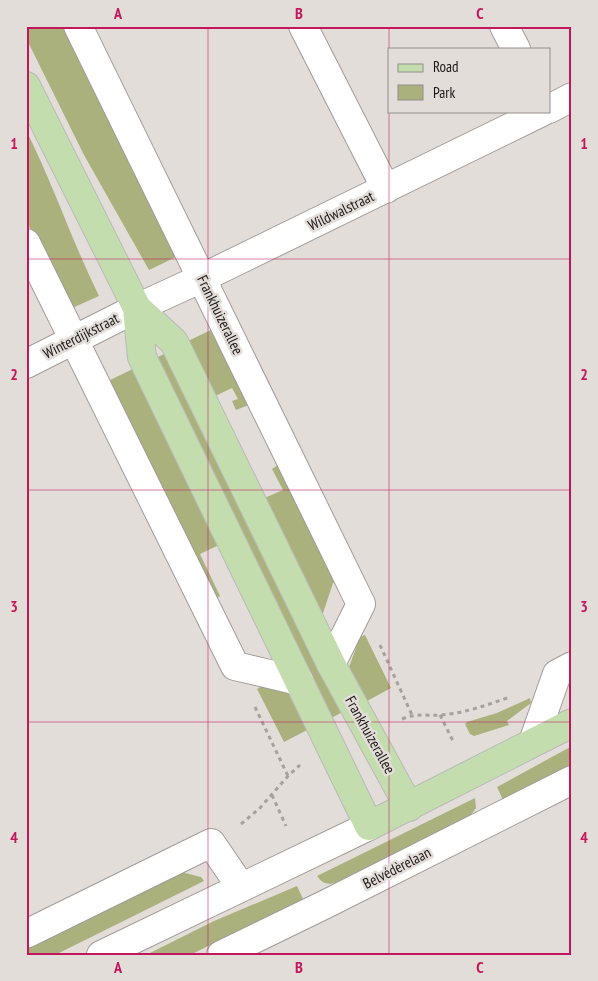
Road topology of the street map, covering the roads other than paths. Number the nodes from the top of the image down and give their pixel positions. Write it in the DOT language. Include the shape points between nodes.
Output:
graph roads {
  1 [pos="78,26"];
  2 [pos="303,26"];
  3 [pos="504,26"];
  4 [pos="515,48"];
  5 [pos="26,86"];
  6 [pos="572,97"];
  7 [pos="550,108"];
  8 [pos="542,112"];
  9 [pos="386,189"];
  10 [pos="26,243"];
  11 [pos="202,278"];
  12 [pos="136,308"];
  13 [pos="75,341"];
  14 [pos="26,364"];
  15 [pos="331,664"];
  16 [pos="572,666"];
  17 [pos="299,681"];
  18 [pos="572,723"];
  19 [pos="534,742"];
  20 [pos="572,780"];
  21 [pos="409,807"];
  22 [pos="369,826"];
  23 [pos="241,887"];
  24 [pos="26,934"];
  25 [pos="100,955"];
  26 [pos="221,955"];
  1 -- 11 [label="street, Frankhuizerallee"];
  2 -- 9 [label="street"];
  3 -- 4 [label="street"];
  5 -- 12 [label="main road, Frankhuizerallee"];
  6 -- 7 [label="street"];
  8 -- 9 [label="street, Wildwalstraat"];
  9 -- 11 [label="street, Wildwalstraat"];
  10 -- 13 [label="street"];
  11 -- 12 [label="street, Wildwalstraat"];
  11 -- 15 [label="street, Frankhuizerallee" via="361,604"];
  12 -- 13 [label="street, Winterdijkstraat"];
  12 -- 15 [label="main road, Frankhuizerallee" via="174,342"];
  12 -- 17 [label="main road, Frankhuizerallee" via="142,357"];
  13 -- 14 [label="street, Winterdijkstraat"];
  13 -- 17 [label="street" via="235,666"];
  15 -- 21 [label="main road, Frankhuizerallee"];
  16 -- 19 [label="street" via="557,674"];
  17 -- 22 [label="main road, Frankhuizerallee"];
  18 -- 19 [label="main road"];
  19 -- 21 [label="main road"];
  20 -- 26 [label="street, Belvédèrelaan"];
  21 -- 22 [label="main road"];
  22 -- 23 [label="street"];
  23 -- 24 [label="street" via="211,843"];
  23 -- 25 [label="street"];
}
